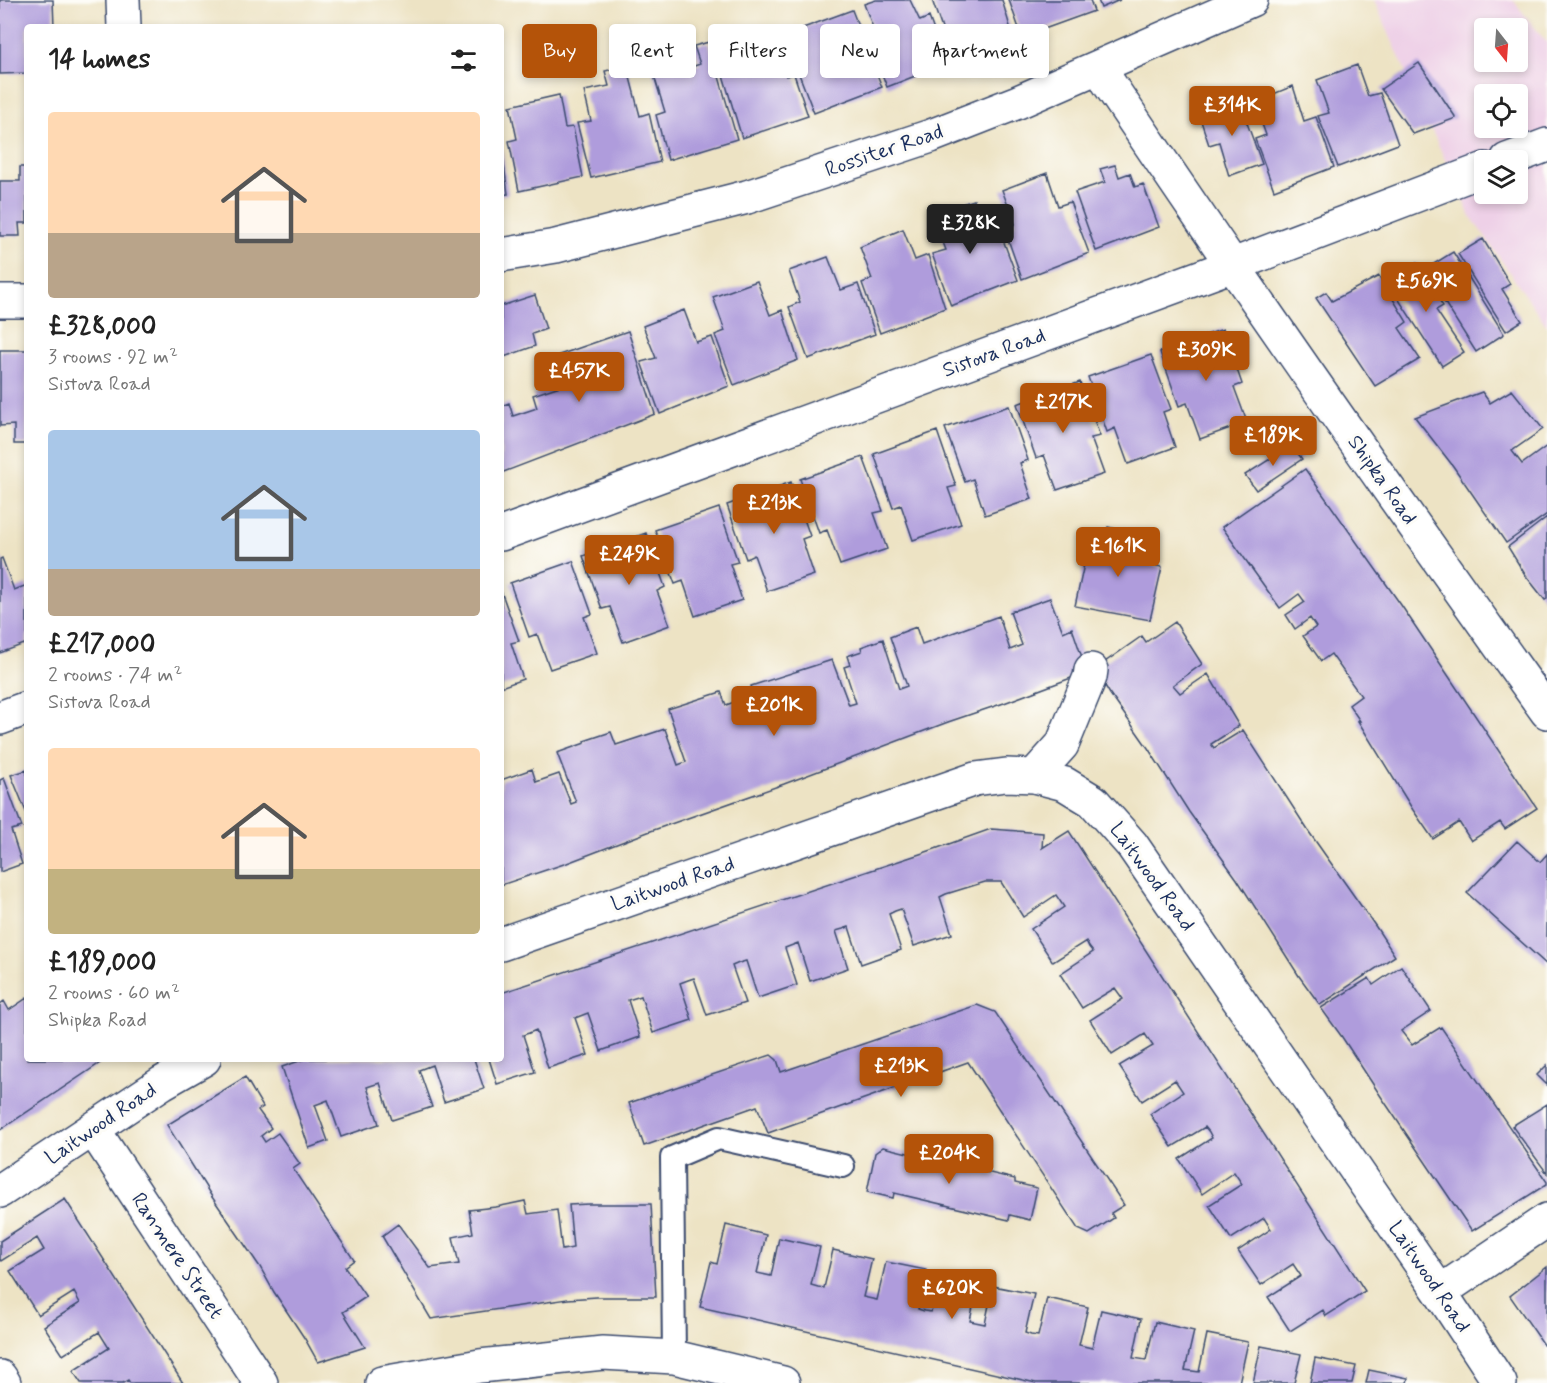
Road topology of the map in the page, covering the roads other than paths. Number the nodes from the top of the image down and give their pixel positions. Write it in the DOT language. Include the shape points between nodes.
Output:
graph roads {
  1 [pos="123,0"];
  2 [pos="1251,0"];
  3 [pos="124,24"];
  4 [pos="1102,66"];
  5 [pos="1547,145"];
  6 [pos="1528,152"];
  7 [pos="1474,173"];
  8 [pos="504,255"];
  9 [pos="1233,266"];
  10 [pos="24,301"];
  11 [pos="0,302"];
  12 [pos="504,533"];
  13 [pos="1091,670"];
  14 [pos="24,709"];
  15 [pos="1547,712"];
  16 [pos="0,718"];
  17 [pos="1034,776"];
  18 [pos="504,943"];
  19 [pos="199,1062"];
  20 [pos="93,1129"];
  21 [pos="843,1166"];
  22 [pos="0,1191"];
  23 [pos="1547,1220"];
  24 [pos="1440,1292"];
  25 [pos="674,1357"];
  26 [pos="0,1377"];
  27 [pos="4,1383"];
  28 [pos="261,1383"];
  29 [pos="382,1383"];
  30 [pos="783,1383"];
  31 [pos="1500,1383"];
  1 -- 3 [label="street"];
  2 -- 4 [label="street, Rossiter Road"];
  4 -- 8 [label="street, Rossiter Road" via="931,136 747,197 556,246"];
  4 -- 9 [label="street, Shipka Road" via="1108,82"];
  5 -- 6 [label="street"];
  7 -- 9 [label="street, Sistova Road"];
  9 -- 12 [label="street, Sistova Road"];
  9 -- 15 [label="street, Shipka Road"];
  10 -- 11 [label="street"];
  13 -- 17 [label="street" via="1062,745"];
  14 -- 16 [label="street"];
  17 -- 18 [label="street, Laitwood Road" via="975,779"];
  17 -- 24 [label="street, Laitwood Road" via="1065,784 1093,801 1132,845"];
  19 -- 20 [label="street, Laitwood Road"];
  20 -- 22 [label="street, Laitwood Road"];
  20 -- 28 [label="street, Ranmere Street"];
  21 -- 25 [label="lane" via="719,1138 672,1158"];
  23 -- 24 [label="street"];
  24 -- 31 [label="street, Laitwood Road"];
  25 -- 29 [label="street" via="603,1353 480,1366"];
  25 -- 30 [label="street"];
  26 -- 27 [label="street"];
}
